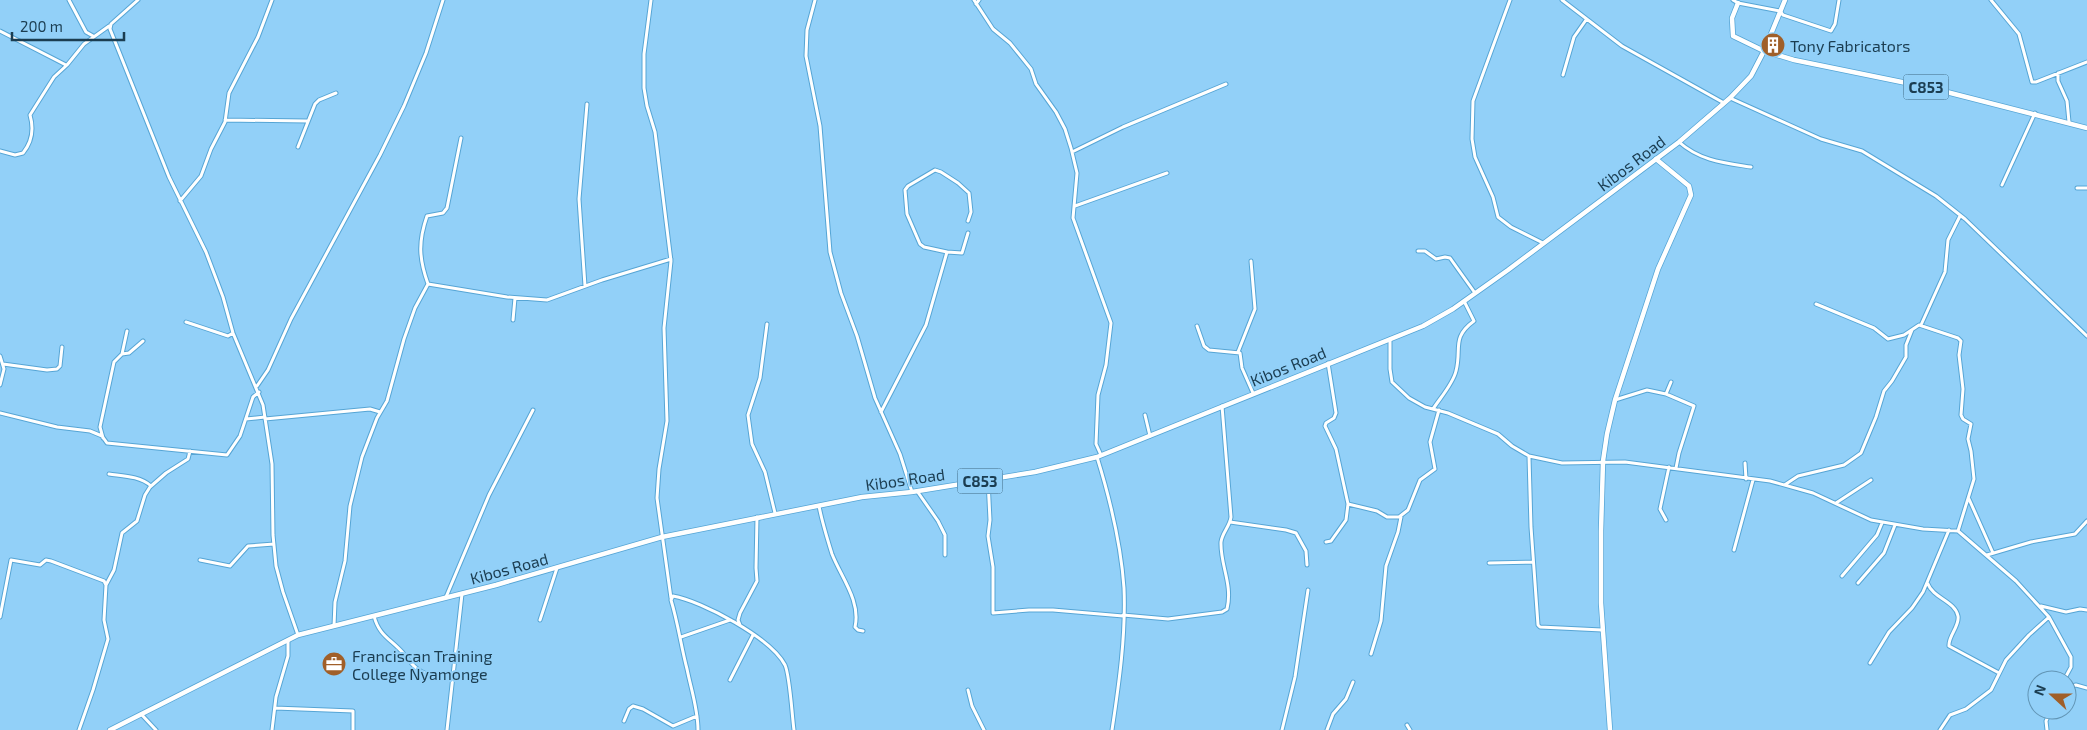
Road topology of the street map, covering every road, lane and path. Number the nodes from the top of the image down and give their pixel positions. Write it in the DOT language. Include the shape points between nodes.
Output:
graph roads {
  1 [pos="70,0"];
  2 [pos="138,0"];
  3 [pos="272,0"];
  4 [pos="443,0"];
  5 [pos="651,0"];
  6 [pos="815,0"];
  7 [pos="974,0"];
  8 [pos="979,0"];
  9 [pos="1510,0"];
  10 [pos="1562,0"];
  11 [pos="1785,0"];
  12 [pos="1839,0"];
  13 [pos="1991,0"];
  14 [pos="1736,1"];
  15 [pos="976,4"];
  16 [pos="1780,12"];
  17 [pos="1586,20"];
  18 [pos="110,26"];
  19 [pos="0,31"];
  20 [pos="93,37"];
  21 [pos="1764,51"];
  22 [pos="2087,62"];
  23 [pos="67,65"];
  24 [pos="2058,73"];
  25 [pos="1563,75"];
  26 [pos="1226,84"];
  27 [pos="336,93"];
  28 [pos="1730,98"];
  29 [pos="1725,103"];
  30 [pos="586,104"];
  31 [pos="2035,113"];
  32 [pos="225,120"];
  33 [pos="308,121"];
  34 [pos="2069,122"];
  35 [pos="2087,128"];
  36 [pos="462,138"];
  37 [pos="1679,142"];
  38 [pos="298,147"];
  39 [pos="0,150"];
  40 [pos="1072,152"];
  41 [pos="1656,158"];
  42 [pos="1752,167"];
  43 [pos="1167,173"];
  44 [pos="2002,185"];
  45 [pos="2077,188"];
  46 [pos="2087,188"];
  47 [pos="180,201"];
  48 [pos="1075,206"];
  49 [pos="1960,216"];
  50 [pos="968,221"];
  51 [pos="968,233"];
  52 [pos="1544,244"];
  53 [pos="1418,251"];
  54 [pos="947,252"];
  55 [pos="671,259"];
  56 [pos="1251,262"];
  57 [pos="428,284"];
  58 [pos="585,286"];
  59 [pos="1475,293"];
  60 [pos="516,298"];
  61 [pos="1464,301"];
  62 [pos="1816,304"];
  63 [pos="512,320"];
  64 [pos="186,322"];
  65 [pos="767,324"];
  66 [pos="1920,325"];
  67 [pos="1197,326"];
  68 [pos="1912,330"];
  69 [pos="127,331"];
  70 [pos="233,333"];
  71 [pos="2087,336"];
  72 [pos="1390,339"];
  73 [pos="143,342"];
  74 [pos="62,347"];
  75 [pos="1238,352"];
  76 [pos="122,354"];
  77 [pos="0,356"];
  78 [pos="1328,363"];
  79 [pos="3,364"];
  80 [pos="1671,382"];
  81 [pos="0,385"];
  82 [pos="257,387"];
  83 [pos="259,392"];
  84 [pos="1253,393"];
  85 [pos="1666,394"];
  86 [pos="1616,400"];
  87 [pos="1222,406"];
  88 [pos="1433,409"];
  89 [pos="533,410"];
  90 [pos="1439,410"];
  91 [pos="380,412"];
  92 [pos="881,412"];
  93 [pos="0,413"];
  94 [pos="1145,415"];
  95 [pos="246,418"];
  96 [pos="265,418"];
  97 [pos="1150,436"];
  98 [pos="104,439"];
  99 [pos="190,451"];
  100 [pos="1099,456"];
  101 [pos="1529,456"];
  102 [pos="1603,461"];
  103 [pos="1745,463"];
  104 [pos="1669,466"];
  105 [pos="1676,468"];
  106 [pos="108,474"];
  107 [pos="988,479"];
  108 [pos="1746,479"];
  109 [pos="1753,480"];
  110 [pos="1870,480"];
  111 [pos="1785,484"];
  112 [pos="152,486"];
  113 [pos="914,491"];
  114 [pos="1969,498"];
  115 [pos="1835,503"];
  116 [pos="1348,504"];
  117 [pos="818,505"];
  118 [pos="775,513"];
  119 [pos="1402,515"];
  120 [pos="757,517"];
  121 [pos="1666,520"];
  122 [pos="2087,521"];
  123 [pos="1230,522"];
  124 [pos="1882,523"];
  125 [pos="1895,525"];
  126 [pos="1949,530"];
  127 [pos="1958,531"];
  128 [pos="662,537"];
  129 [pos="1326,542"];
  130 [pos="274,544"];
  131 [pos="1734,550"];
  132 [pos="1993,553"];
  133 [pos="945,555"];
  134 [pos="1987,555"];
  135 [pos="200,560"];
  136 [pos="1533,562"];
  137 [pos="1489,563"];
  138 [pos="1307,565"];
  139 [pos="557,568"];
  140 [pos="1842,576"];
  141 [pos="1858,583"];
  142 [pos="1928,584"];
  143 [pos="106,585"];
  144 [pos="1308,590"];
  145 [pos="462,594"];
  146 [pos="446,598"];
  147 [pos="671,598"];
  148 [pos="2040,606"];
  149 [pos="2087,610"];
  150 [pos="374,616"];
  151 [pos="1123,616"];
  152 [pos="2050,617"];
  153 [pos="0,618"];
  154 [pos="540,620"];
  155 [pos="730,620"];
  156 [pos="740,625"];
  157 [pos="334,626"];
  158 [pos="1602,630"];
  159 [pos="863,631"];
  160 [pos="298,635"];
  161 [pos="753,635"];
  162 [pos="681,637"];
  163 [pos="288,640"];
  164 [pos="1370,654"];
  165 [pos="1870,663"];
  166 [pos="2069,670"];
  167 [pos="1999,673"];
  168 [pos="430,675"];
  169 [pos="730,680"];
  170 [pos="1353,682"];
  171 [pos="968,690"];
  172 [pos="275,708"];
  173 [pos="141,714"];
  174 [pos="697,716"];
  175 [pos="624,721"];
  176 [pos="1407,725"];
  177 [pos="79,730"];
  178 [pos="110,730"];
  179 [pos="156,730"];
  180 [pos="272,730"];
  181 [pos="353,730"];
  182 [pos="447,730"];
  183 [pos="699,730"];
  184 [pos="794,730"];
  185 [pos="984,730"];
  186 [pos="1112,730"];
  187 [pos="1282,730"];
  188 [pos="1327,730"];
  189 [pos="1410,730"];
  190 [pos="1610,730"];
  191 [pos="1940,730"];
  1 -- 20 [label="street" via="87,34"];
  2 -- 18 [label="street"];
  3 -- 32 [label="street" via="230,93"];
  4 -- 82 [label="street" via="426,54 404,106"];
  5 -- 55 [label="street" via="644,54 644,88 655,132"];
  6 -- 92 [label="street" via="807,30 806,56 820,126 830,252"];
  7 -- 15 [label="street"];
  8 -- 15 [label="street"];
  9 -- 52 [label="street" via="1473,101 1472,139 1475,156 1498,216 1511,227"];
  10 -- 17 [label="street"];
  11 -- 16 [label="main road, Kibos Road"];
  12 -- 16 [label="street" via="1831,31"];
  13 -- 24 [label="street" via="2019,34 2032,82"];
  14 -- 16 [label="street"];
  14 -- 21 [label="main road" via="1732,18 1733,36"];
  15 -- 40 [label="street" via="993,29 1010,43 1031,69 1036,84 1065,129"];
  16 -- 21 [label="main road, Kibos Road"];
  17 -- 25 [label="street" via="1574,37"];
  17 -- 29 [label="street" via="1622,46"];
  18 -- 20 [label="street"];
  18 -- 47 [label="street"];
  19 -- 23 [label="street"];
  20 -- 23 [label="street"];
  21 -- 28 [label="main road, Kibos Road / C853" via="1751,76"];
  21 -- 31 [label="main road, C853"];
  22 -- 24 [label="street"];
  23 -- 39 [label="street" via="54,76 30,115 33,126 27,148 19,155"];
  24 -- 34 [label="street" via="2067,101"];
  26 -- 40 [label="street" via="1122,127"];
  27 -- 33 [label="street" via="318,101"];
  28 -- 29 [label="main road, Kibos Road / C853"];
  28 -- 49 [label="street" via="1821,139 1866,153 1936,196"];
  29 -- 37 [label="main road, Kibos Road / C853"];
  30 -- 58 [label="street" via="579,199"];
  31 -- 34 [label="main road, C853"];
  31 -- 44 [label="street"];
  32 -- 33 [label="street"];
  32 -- 47 [label="street" via="201,176"];
  33 -- 38 [label="street"];
  34 -- 35 [label="main road, C853"];
  36 -- 57 [label="street" via="447,208 443,213 428,215 424,227 420,254"];
  37 -- 41 [label="main road, Kibos Road / C853"];
  37 -- 42 [label="street" via="1701,158"];
  40 -- 48 [label="street" via="1077,173"];
  41 -- 52 [label="main road, Kibos Road / C853"];
  41 -- 86 [label="main road" via="1689,186 1691,196 1658,269"];
  43 -- 48 [label="street"];
  45 -- 46 [label="street"];
  47 -- 70 [label="street" via="206,252"];
  48 -- 100 [label="street" via="1073,218 1111,323 1106,365 1098,395 1096,444"];
  49 -- 66 [label="street" via="1948,240 1945,272"];
  49 -- 71 [label="street"];
  50 -- 54 [label="street" via="971,212 969,193 941,172 935,170 905,190 907,214 920,244"];
  51 -- 54 [label="street" via="962,253"];
  52 -- 59 [label="main road, Kibos Road / C853"];
  53 -- 59 [label="street" via="1436,259 1450,258"];
  54 -- 92 [label="street" via="926,325"];
  55 -- 58 [label="street"];
  55 -- 128 [label="street" via="664,328 667,412 658,484"];
  56 -- 75 [label="street" via="1255,308"];
  57 -- 60 [label="street"];
  57 -- 91 [label="street" via="412,316 389,394"];
  58 -- 60 [label="street" via="551,300"];
  59 -- 61 [label="main road, Kibos Road / C853"];
  60 -- 63 [label="street"];
  61 -- 72 [label="main road, Kibos Road / C853" via="1423,326"];
  61 -- 88 [label="street" via="1474,321 1463,329 1459,337 1456,372"];
  62 -- 68 [label="street" via="1874,328 1888,339"];
  64 -- 70 [label="street" via="228,336"];
  65 -- 118 [label="street" via="760,378 748,415 752,444 765,472"];
  66 -- 68 [label="street"];
  66 -- 114 [label="street" via="1961,341 1961,415 1971,424 1968,438 1974,468"];
  67 -- 75 [label="street" via="1204,346 1209,350"];
  68 -- 111 [label="street" via="1906,345 1906,357 1884,391 1862,452 1844,465 1798,476"];
  69 -- 76 [label="street"];
  70 -- 82 [label="street"];
  72 -- 78 [label="main road, Kibos Road / C853"];
  72 -- 88 [label="street" via="1392,382 1409,398"];
  73 -- 76 [label="street"];
  74 -- 79 [label="street" via="57,369"];
  75 -- 84 [label="street"];
  76 -- 98 [label="street" via="114,362 100,427"];
  77 -- 79 [label="street"];
  78 -- 84 [label="main road, Kibos Road / C853"];
  78 -- 116 [label="street" via="1336,413 1325,426 1336,449"];
  79 -- 81 [label="street"];
  80 -- 85 [label="street"];
  82 -- 83 [label="street"];
  83 -- 95 [label="street" via="253,397"];
  83 -- 96 [label="street"];
  84 -- 87 [label="main road, Kibos Road / C853"];
  85 -- 86 [label="street" via="1647,390"];
  85 -- 105 [label="street" via="1694,406"];
  86 -- 102 [label="main road"];
  87 -- 97 [label="main road, Kibos Road / C853"];
  87 -- 123 [label="street"];
  88 -- 90 [label="street"];
  89 -- 146 [label="street" via="490,495"];
  90 -- 101 [label="street" via="1498,434"];
  90 -- 119 [label="street" via="1430,442 1435,469 1420,480 1411,503"];
  91 -- 96 [label="street" via="370,408"];
  91 -- 157 [label="street" via="362,457 350,506 346,561 335,602"];
  92 -- 113 [label="street"];
  93 -- 98 [label="street" via="57,427 90,431"];
  94 -- 97 [label="street"];
  95 -- 96 [label="street"];
  95 -- 99 [label="street" via="236,443 226,454"];
  96 -- 130 [label="street" via="272,464"];
  97 -- 100 [label="main road, Kibos Road / C853"];
  98 -- 99 [label="street" via="114,444"];
  99 -- 112 [label="street" via="188,459"];
  100 -- 107 [label="main road, Kibos Road / C853" via="1036,472"];
  100 -- 151 [label="street" via="1120,560"];
  101 -- 102 [label="street" via="1562,463"];
  101 -- 136 [label="street"];
  102 -- 104 [label="street"];
  102 -- 158 [label="main road"];
  103 -- 108 [label="street"];
  104 -- 105 [label="street"];
  104 -- 121 [label="street" via="1660,509"];
  105 -- 108 [label="street"];
  106 -- 112 [label="street" via="130,476"];
  107 -- 113 [label="main road, Kibos Road / C853"];
  107 -- 151 [label="street" via="992,613 1037,610"];
  108 -- 109 [label="street"];
  109 -- 111 [label="street"];
  109 -- 131 [label="street"];
  110 -- 115 [label="street"];
  111 -- 115 [label="street"];
  112 -- 143 [label="street" via="145,495 137,521 122,533 114,570"];
  113 -- 117 [label="main road, Kibos Road / C853"];
  113 -- 133 [label="street" via="945,535"];
  114 -- 127 [label="street"];
  114 -- 132 [label="street"];
  115 -- 124 [label="street"];
  116 -- 119 [label="street" via="1377,511 1387,517"];
  116 -- 129 [label="street" via="1345,522 1331,541"];
  117 -- 118 [label="main road, Kibos Road / C853"];
  117 -- 159 [label="street" via="832,553 853,599 855,627"];
  118 -- 120 [label="main road, Kibos Road / C853"];
  119 -- 164 [label="street" via="1386,566 1381,621"];
  120 -- 128 [label="main road, Kibos Road / C853"];
  120 -- 156 [label="street" via="757,581 740,613"];
  122 -- 132 [label="street" via="2075,534"];
  123 -- 138 [label="street" via="1296,533 1306,551"];
  123 -- 151 [label="street" via="1221,542 1228,581 1225,610 1168,619"];
  124 -- 125 [label="street"];
  124 -- 140 [label="street" via="1877,535"];
  125 -- 126 [label="street"];
  125 -- 141 [label="street" via="1884,553"];
  126 -- 127 [label="street"];
  126 -- 142 [label="street"];
  127 -- 134 [label="street"];
  128 -- 139 [label="main road, Kibos Road / C853"];
  128 -- 147 [label="street"];
  130 -- 135 [label="street" via="248,546 230,566"];
  130 -- 160 [label="street" via="278,577"];
  132 -- 134 [label="street"];
  134 -- 148 [label="street"];
  136 -- 137 [label="street"];
  136 -- 158 [label="street" via="1539,626"];
  139 -- 145 [label="main road, Kibos Road / C853"];
  139 -- 154 [label="street"];
  142 -- 165 [label="street" via="1912,608 1889,632"];
  142 -- 167 [label="street" via="1932,592 1958,616 1948,646"];
  143 -- 153 [label="street" via="51,561 46,560 40,565 11,560"];
  143 -- 177 [label="street" via="104,620 108,639"];
  144 -- 187 [label="street" via="1296,677"];
  145 -- 146 [label="main road, Kibos Road / C853"];
  145 -- 182 [label="street"];
  146 -- 150 [label="main road, Kibos Road / C853"];
  147 -- 155 [label="street" via="677,596"];
  147 -- 162 [label="street"];
  148 -- 149 [label="street" via="2066,612"];
  148 -- 152 [label="street"];
  150 -- 157 [label="main road, Kibos Road / C853"];
  150 -- 168 [label="street" via="386,639 419,671"];
  151 -- 186 [label="street"];
  152 -- 166 [label="street" via="2071,657"];
  152 -- 167 [label="street" via="2006,660"];
  155 -- 156 [label="street"];
  155 -- 162 [label="street"];
  156 -- 161 [label="street"];
  157 -- 160 [label="main road, Kibos Road / C853"];
  158 -- 190 [label="main road"];
  160 -- 163 [label="main road, Kibos Road / C853"];
  161 -- 169 [label="street"];
  161 -- 184 [label="street" via="767,644 786,666"];
  162 -- 174 [label="street"];
  163 -- 172 [label="street" via="288,656"];
  163 -- 173 [label="main road, Kibos Road / C853"];
  167 -- 191 [label="street" via="1989,692 1966,709 1950,715"];
  170 -- 188 [label="street"];
  171 -- 185 [label="street"];
  172 -- 180 [label="street"];
  172 -- 181 [label="street" via="353,710"];
  173 -- 178 [label="main road, Kibos Road / C853"];
  173 -- 179 [label="street"];
  174 -- 175 [label="street" via="673,726 633,706"];
  174 -- 183 [label="street"];
  176 -- 189 [label="street"];
}
